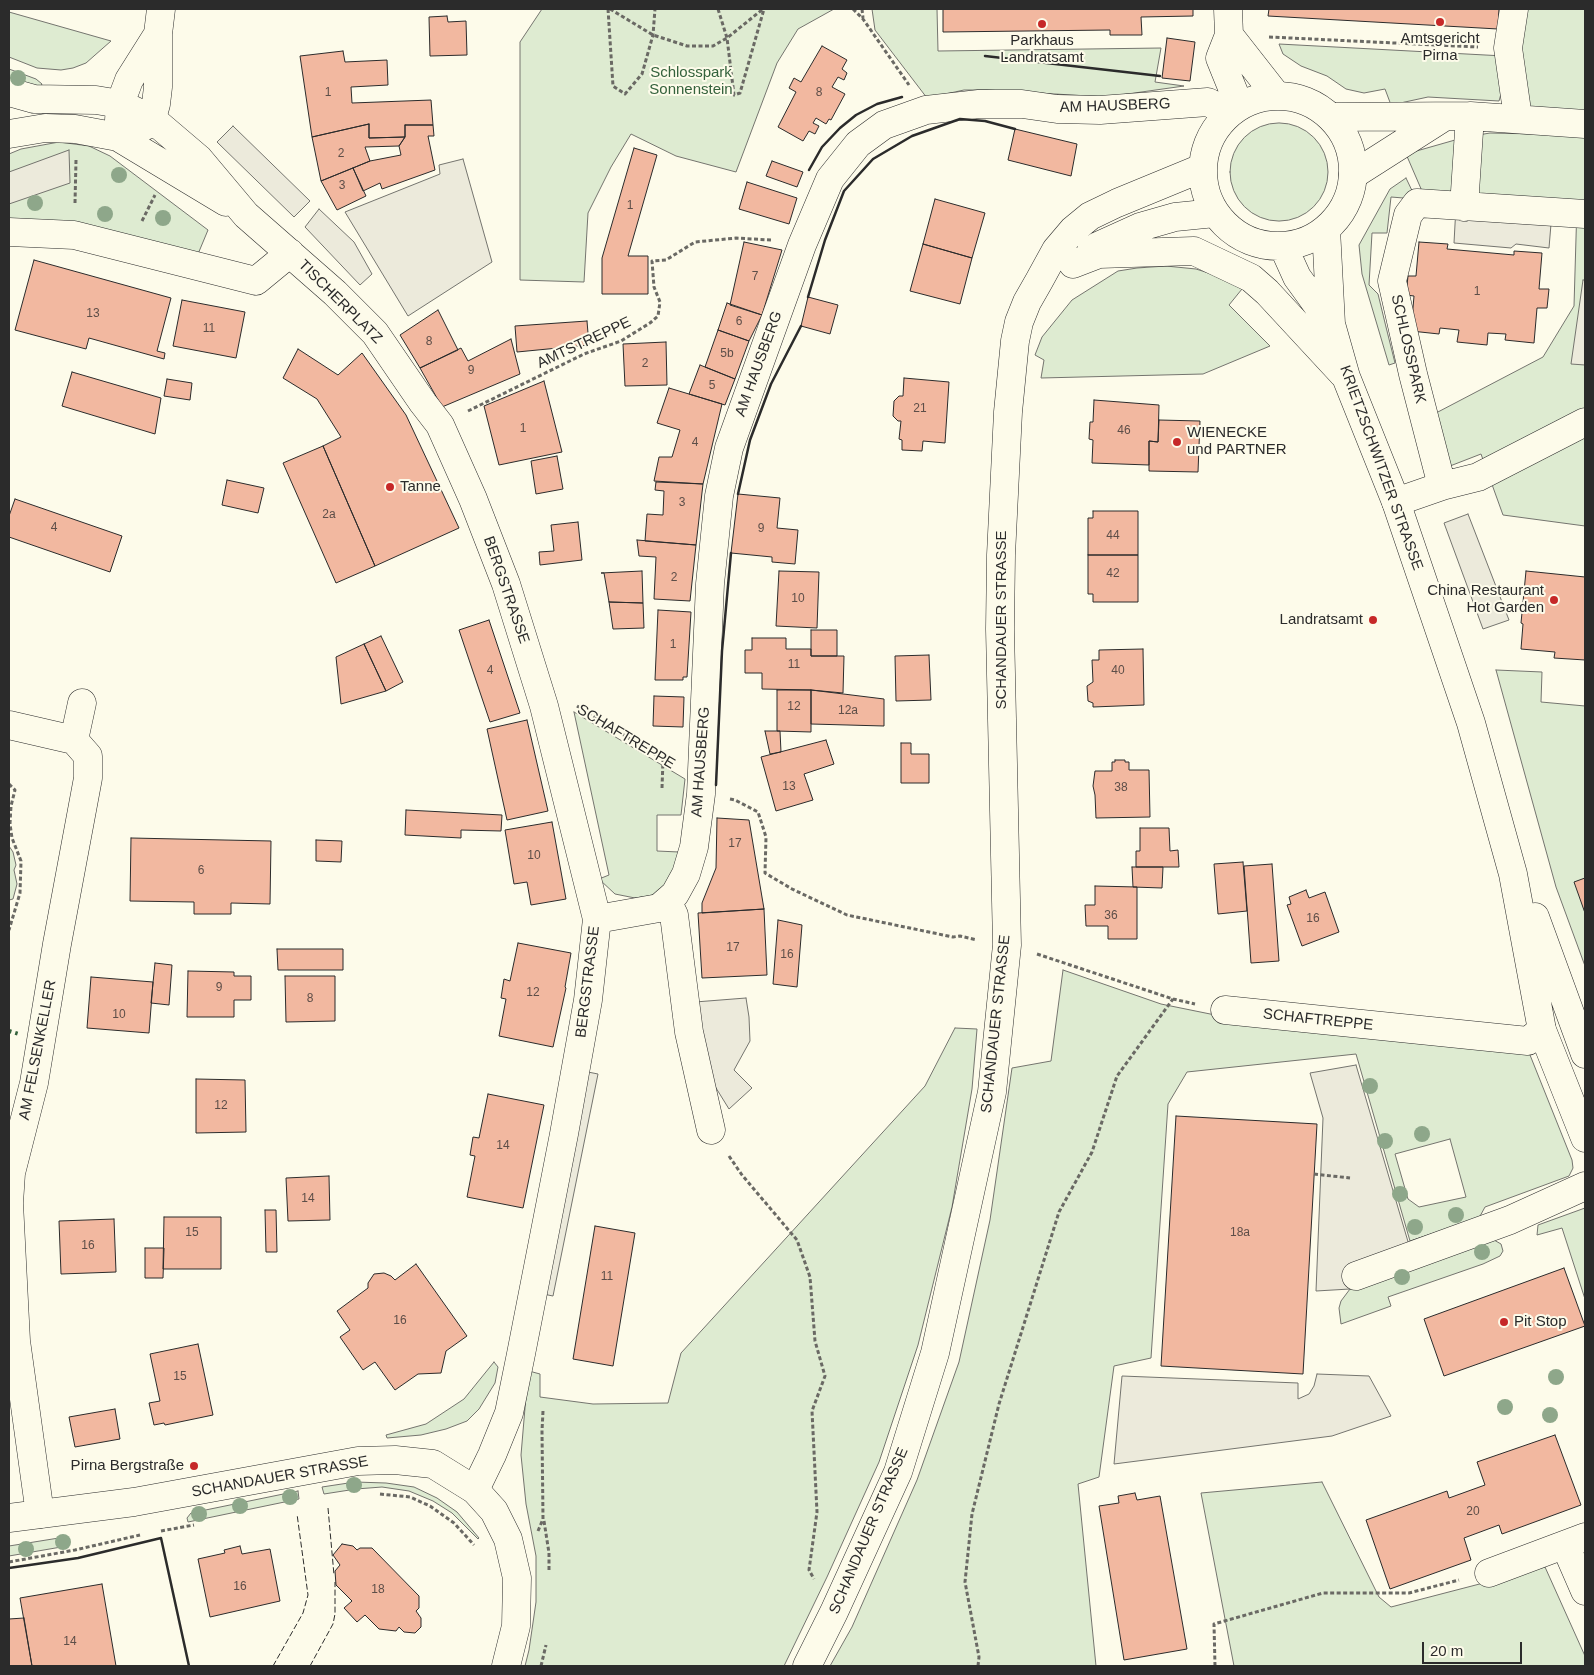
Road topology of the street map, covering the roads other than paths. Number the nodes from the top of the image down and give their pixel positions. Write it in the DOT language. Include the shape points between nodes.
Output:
graph roads {
  1 [pos="1514,9"];
  2 [pos="159,21"];
  3 [pos="1228,22"];
  4 [pos="22,95"];
  5 [pos="1276,96"];
  6 [pos="120,104"];
  7 [pos="1234,109"];
  8 [pos="1457,116"];
  9 [pos="1331,117"];
  10 [pos="1518,118"];
  11 [pos="152,119"];
  12 [pos="1585,124"];
  13 [pos="44,128"];
  14 [pos="9,134"];
  15 [pos="118,137"];
  16 [pos="1202,168"];
  17 [pos="1353,175"];
  18 [pos="1464,207"];
  19 [pos="1215,213"];
  20 [pos="1585,214"];
  21 [pos="246,215"];
  22 [pos="1326,229"];
  23 [pos="9,232"];
  24 [pos="1283,246"];
  25 [pos="290,253"];
  26 [pos="1073,264"];
  27 [pos="1019,322"];
  28 [pos="1331,324"];
  29 [pos="1346,377"];
  30 [pos="1585,422"];
  31 [pos="440,425"];
  32 [pos="1442,486"];
  33 [pos="1396,502"];
  34 [pos="82,703"];
  35 [pos="9,726"];
  36 [pos="74,740"];
  37 [pos="1513,874"];
  38 [pos="667,901"];
  39 [pos="596,919"];
  40 [pos="1225,1010"];
  41 [pos="1542,1030"];
  42 [pos="1585,1054"];
  43 [pos="712,1130"];
  44 [pos="1585,1138"];
  45 [pos="1585,1186"];
  46 [pos="1356,1276"];
  47 [pos="475,1490"];
  48 [pos="40,1514"];
  49 [pos="9,1518"];
  50 [pos="1575,1541"];
  51 [pos="1488,1573"];
  52 [pos="1585,1590"];
  53 [pos="506,1666"];
  54 [pos="807,1666"];
  1 -- 10 [label="street" via="1508,48"];
  2 -- 6 [label="street"];
  2 -- 11 [label="street" via="158,87"];
  3 -- 5 [label="street"];
  3 -- 7 [label="street" via="1220,58"];
  4 -- 6 [label="street, TISCHERPLATZ"];
  4 -- 13 [label="street, TISCHERPLATZ"];
  5 -- 7 [label="street" via="1251,100"];
  5 -- 9 [label="street" via="1306,100"];
  6 -- 11 [label="street, TISCHERPLATZ"];
  6 -- 15 [label="street"];
  7 -- 16 [label="street" via="1218,124 1210,138"];
  7 -- 38 [label="street, AM HAUSBERG" via="1208,102 1100,110 1022,104 980,104 926,110 884,125 858,144 830,179 802,245 729,448 719,496 710,584 701,794 694,847 686,874 675,894"];
  8 -- 9 [label="street"];
  8 -- 10 [label="street"];
  8 -- 17 [label="street"];
  8 -- 18 [label="street"];
  9 -- 17 [label="street" via="1348,144"];
  10 -- 12 [label="street"];
  11 -- 15 [label="street"];
  11 -- 21 [label="street, TISCHERPLATZ" via="199,159"];
  13 -- 14 [label="street, TISCHERPLATZ"];
  13 -- 15 [label="street, TISCHERPLATZ" via="90,131"];
  15 -- 21 [label="street, TISCHERPLATZ"];
  16 -- 19 [label="street" via="1203,184"];
  16 -- 27 [label="street, SCHANDAUER STRASSE" via="1090,216 1073,230 1056,250"];
  17 -- 22 [label="street" via="1345,204"];
  18 -- 20 [label="street, SCHLOSSPARK"];
  18 -- 32 [label="street, SCHLOSSPARK" via="1417,203 1408,215 1392,281"];
  19 -- 24 [label="street" via="1225,226 1252,242"];
  19 -- 26 [label="street, SCHANDAUER STRASSE" via="1175,217 1140,227 1098,246"];
  21 -- 25 [label="street, TISCHERPLATZ"];
  22 -- 24 [label="street" via="1313,238"];
  22 -- 28 [label="street, KRIETZSCHWITZER STRASSE"];
  23 -- 25 [label="street" via="74,235 256,281"];
  24 -- 28 [label="street" via="1297,277"];
  25 -- 31 [label="street, TISCHERPLATZ" via="375,333"];
  26 -- 27 [label="street, SCHANDAUER STRASSE"];
  26 -- 29 [label="street" via="1099,254 1194,252 1251,278"];
  27 -- 54 [label="street, SCHANDAUER STRASSE" via="1008,412 1001,555 1007,945 992,1092 936,1353 898,1472"];
  28 -- 29 [label="street, KRIETZSCHWITZER STRASSE"];
  29 -- 33 [label="street, KRIETZSCHWITZER STRASSE"];
  30 -- 32 [label="street" via="1478,477"];
  31 -- 39 [label="street, BERGSTRASSE" via="509,593 544,706"];
  32 -- 33 [label="street"];
  33 -- 37 [label="street, KRIETZSCHWITZER STRASSE" via="1471,723"];
  34 -- 36 [label="street"];
  35 -- 36 [label="street"];
  36 -- 48 [label="street, AM FELSENKELLER" via="88,756 88,778 34,1084 11,1172 9,1203 16,1341"];
  37 -- 41 [label="street, KRIETZSCHWITZER STRASSE"];
  37 -- 42 [label="street, KRIETZSCHWITZER STRASSE" via="1523,884"];
  38 -- 39 [label="street, AM HAUSBERG" via="659,908"];
  38 -- 43 [label="street" via="674,915 689,1032"];
  39 -- 47 [label="street, BERGSTRASSE" via="588,1000 509,1413"];
  40 -- 41 [label="street, SCHAFTREPPE" via="1528,1041"];
  41 -- 44 [label="street, KRIETZSCHWITZER STRASSE"];
  45 -- 46 [label="street" via="1510,1220"];
  47 -- 48 [label="street, SCHANDAUER STRASSE" via="433,1464 358,1461 134,1502"];
  47 -- 53 [label="street, SCHANDAUER STRASSE" via="494,1511 508,1539 517,1578 516,1626"];
  48 -- 49 [label="street, SCHANDAUER STRASSE"];
  50 -- 51 [label="street"];
  50 -- 52 [label="street"];
}
